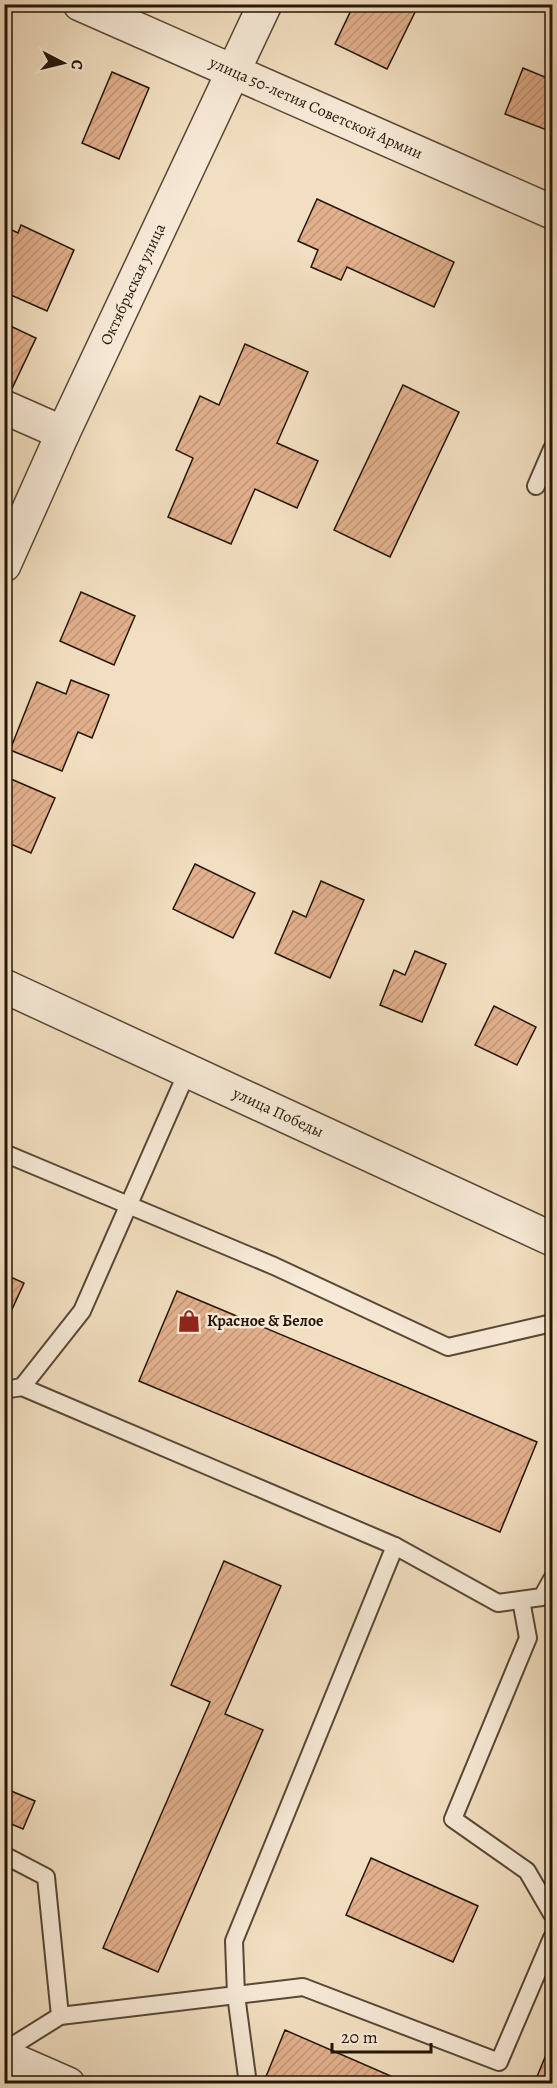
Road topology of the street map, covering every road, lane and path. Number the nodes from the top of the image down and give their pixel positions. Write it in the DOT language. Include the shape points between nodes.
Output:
graph roads {
  1 [pos="80,4"];
  2 [pos="265,4"];
  3 [pos="233,72"];
  4 [pos="552,212"];
  5 [pos="4,407"];
  6 [pos="63,433"];
  7 [pos="552,449"];
  8 [pos="536,486"];
  9 [pos="4,565"];
  10 [pos="4,986"];
  11 [pos="188,1070"];
  12 [pos="4,1153"];
  13 [pos="127,1204"];
  14 [pos="552,1239"];
  15 [pos="552,1323"];
  16 [pos="22,1387"];
  17 [pos="4,1390"];
  18 [pos="395,1546"];
  19 [pos="552,1579"];
  20 [pos="521,1600"];
  21 [pos="4,1855"];
  22 [pos="552,1914"];
  23 [pos="552,1938"];
  24 [pos="236,1995"];
  25 [pos="60,2016"];
  26 [pos="4,2053"];
  27 [pos="68,2084"];
  28 [pos="248,2084"];
  1 -- 3 [label="street, улица 50-летия Советской Армии"];
  2 -- 3 [label="street, Октябрьская улица"];
  3 -- 4 [label="street, улица 50-летия Советской Армии"];
  3 -- 6 [label="street, Октябрьская улица"];
  5 -- 6 [label="street"];
  6 -- 9 [label="street, Октябрьская улица"];
  7 -- 8 [label="lane"];
  10 -- 11 [label="street, улица Победы"];
  11 -- 13 [label="lane"];
  11 -- 14 [label="street, улица Победы"];
  12 -- 13 [label="lane"];
  13 -- 15 [label="lane" via="274,1266 448,1347"];
  13 -- 16 [label="lane" via="82,1311"];
  16 -- 17 [label="lane"];
  16 -- 18 [label="lane"];
  18 -- 20 [label="lane" via="498,1603"];
  18 -- 24 [label="lane" via="234,1941"];
  19 -- 20 [label="lane" via="542,1597"];
  20 -- 22 [label="lane" via="528,1638 453,1819 527,1871"];
  21 -- 25 [label="lane" via="46,1877"];
  23 -- 24 [label="lane" via="499,2062 303,1987"];
  24 -- 25 [label="lane"];
  24 -- 28 [label="lane"];
  25 -- 26 [label="lane"];
  26 -- 27 [label="street"];
}
